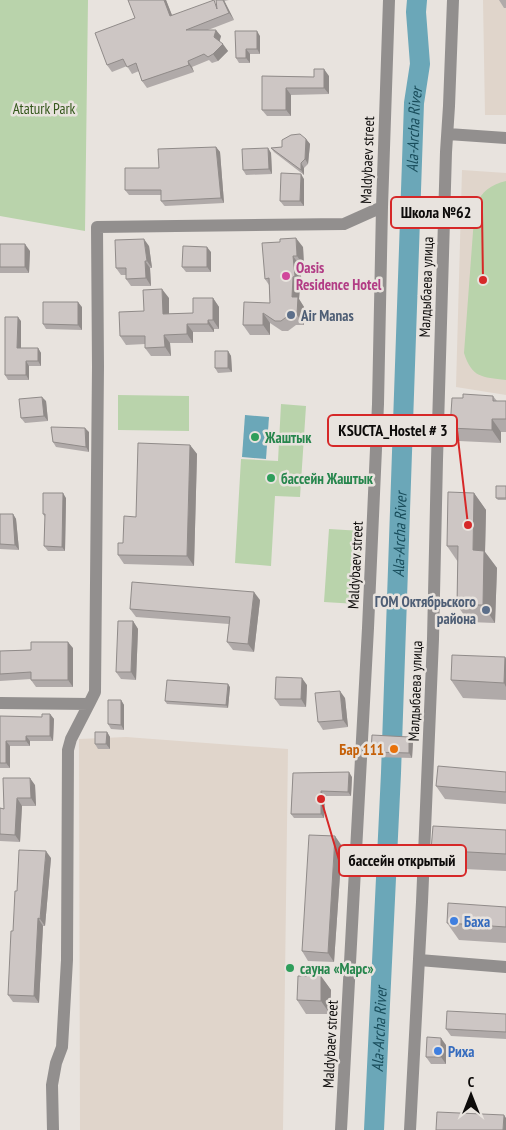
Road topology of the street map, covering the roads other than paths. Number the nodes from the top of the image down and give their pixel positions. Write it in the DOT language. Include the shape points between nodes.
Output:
graph roads {
  1 [pos="389,0"];
  2 [pos="453,0"];
  3 [pos="448,134"];
  4 [pos="506,138"];
  5 [pos="382,207"];
  6 [pos="0,702"];
  7 [pos="89,704"];
  8 [pos="419,960"];
  9 [pos="506,967"];
  10 [pos="53,1130"];
  11 [pos="341,1130"];
  12 [pos="410,1130"];
  1 -- 5 [label="street, Maldybaev street"];
  2 -- 3 [label="street"];
  3 -- 4 [label="street"];
  3 -- 8 [label="street, Малдыбаева улица" via="433,639"];
  5 -- 7 [label="street" via="344,224 97,227 95,692"];
  5 -- 11 [label="street, Maldybaev street" via="378,424"];
  6 -- 7 [label="street"];
  7 -- 10 [label="street" via="68,750 66,970 62,1047 52,1085"];
  8 -- 9 [label="street"];
  8 -- 12 [label="street, Малдыбаева улица"];
}
